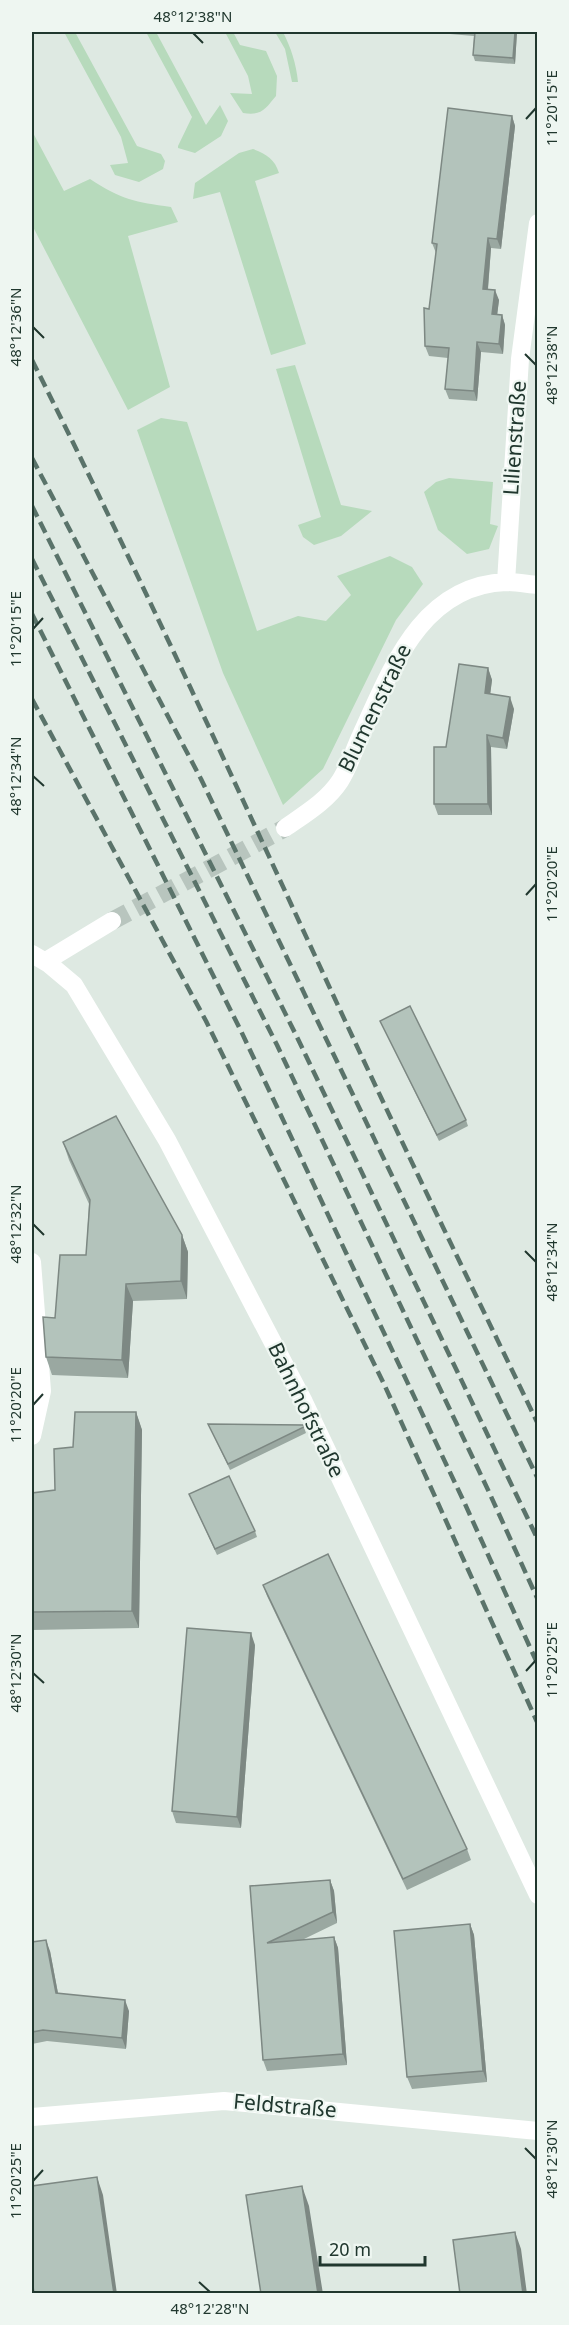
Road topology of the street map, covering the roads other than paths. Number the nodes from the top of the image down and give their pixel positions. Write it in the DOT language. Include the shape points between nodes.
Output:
graph roads {
  1 [pos="537,223"];
  2 [pos="506,582"];
  3 [pos="537,585"];
  4 [pos="285,828"];
  5 [pos="112,921"];
  6 [pos="39,957"];
  7 [pos="32,1262"];
  8 [pos="32,1436"];
  9 [pos="537,1895"];
  10 [pos="32,2117"];
  11 [pos="537,2131"];
  1 -- 2 [label="street, Lilienstraße" via="520,358"];
  2 -- 3 [label="street, Blumenstraße"];
  2 -- 4 [label="street, Blumenstraße" via="472,589 427,617 393,664 341,780 322,802"];
  5 -- 6 [label="street"];
  6 -- 9 [label="street, Bahnhofstraße" via="74,985 178,1161 304,1402"];
  7 -- 8 [label="street" via="42,1391"];
  10 -- 11 [label="street, Feldstraße" via="224,2101"];
}
